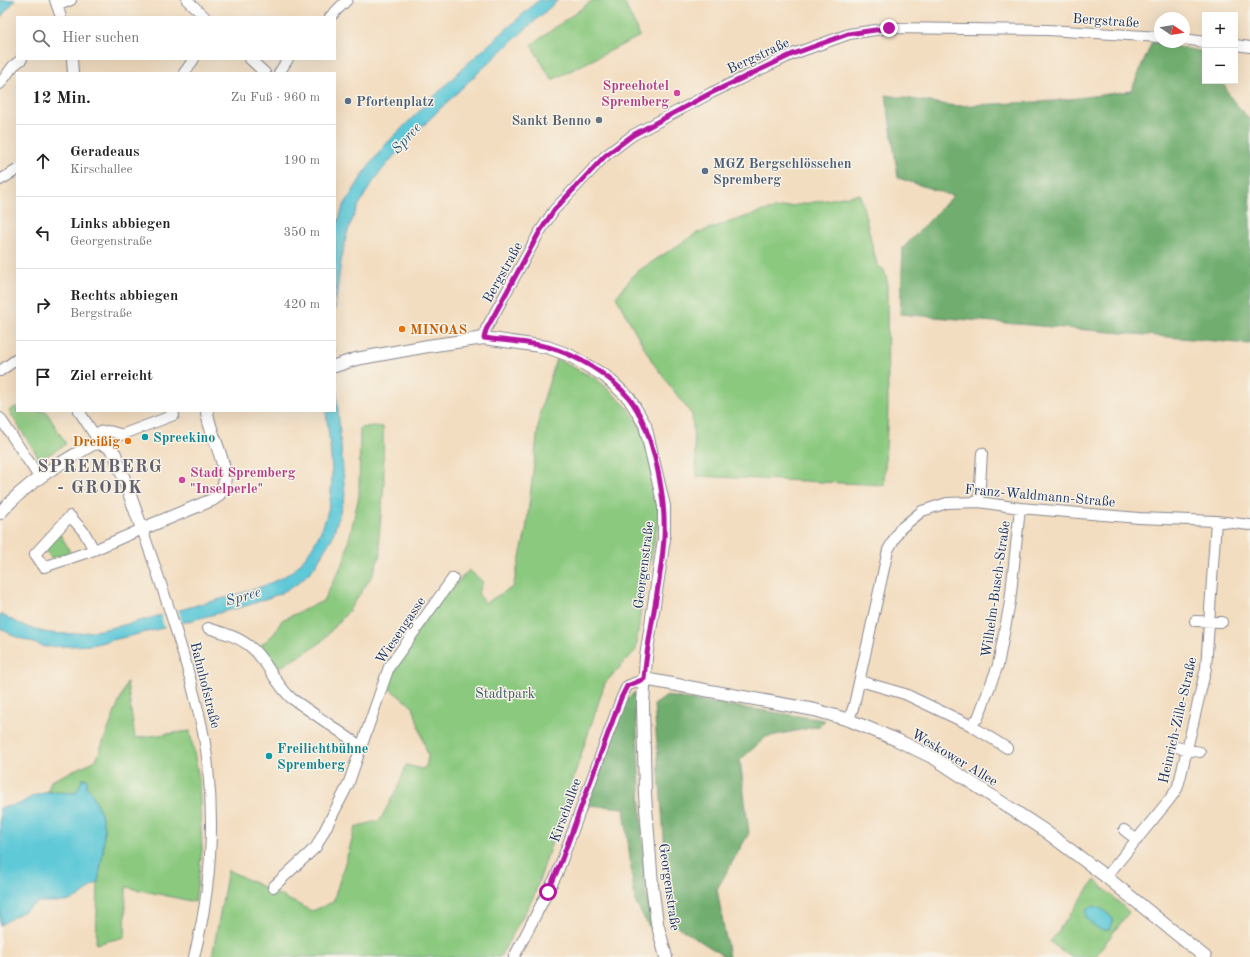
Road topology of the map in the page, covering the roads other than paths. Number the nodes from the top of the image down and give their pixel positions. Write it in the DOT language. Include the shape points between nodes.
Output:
graph roads {
  1 [pos="71,0"];
  2 [pos="187,0"];
  3 [pos="347,0"];
  4 [pos="56,3"];
  5 [pos="61,16"];
  6 [pos="204,16"];
  7 [pos="331,16"];
  8 [pos="1154,37"];
  9 [pos="1190,40"];
  10 [pos="1202,42"];
  11 [pos="1238,45"];
  12 [pos="1250,47"];
  13 [pos="21,60"];
  14 [pos="72,60"];
  15 [pos="193,60"];
  16 [pos="251,60"];
  17 [pos="287,60"];
  18 [pos="73,72"];
  19 [pos="185,72"];
  20 [pos="264,72"];
  21 [pos="280,72"];
  22 [pos="0,84"];
  23 [pos="16,171"];
  24 [pos="0,180"];
  25 [pos="484,338"];
  26 [pos="16,360"];
  27 [pos="336,366"];
  28 [pos="0,371"];
  29 [pos="80,412"];
  30 [pos="172,412"];
  31 [pos="207,412"];
  32 [pos="0,418"];
  33 [pos="982,452"];
  34 [pos="39,477"];
  35 [pos="979,502"];
  36 [pos="1020,508"];
  37 [pos="0,514"];
  38 [pos="1216,521"];
  39 [pos="1250,525"];
  40 [pos="142,529"];
  41 [pos="94,550"];
  42 [pos="453,578"];
  43 [pos="1195,621"];
  44 [pos="1210,621"];
  45 [pos="1222,622"];
  46 [pos="208,628"];
  47 [pos="644,679"];
  48 [pos="860,681"];
  49 [pos="849,720"];
  50 [pos="970,724"];
  51 [pos="362,747"];
  52 [pos="1176,747"];
  53 [pos="1007,748"];
  54 [pos="1186,750"];
  55 [pos="1200,752"];
  56 [pos="1124,830"];
  57 [pos="1137,840"];
  58 [pos="1106,877"];
  59 [pos="273,887"];
  60 [pos="194,957"];
  61 [pos="514,957"];
  62 [pos="666,957"];
  63 [pos="1205,957"];
  1 -- 4 [label="street"];
  2 -- 6 [label="street"];
  3 -- 7 [label="street"];
  4 -- 5 [label="street"];
  8 -- 25 [label="street, Bergstraße" via="1048,30 889,28 848,34 793,54 653,124 605,156 554,210 539,233"];
  9 -- 10 [label="street"];
  11 -- 12 [label="street"];
  13 -- 22 [label="street"];
  14 -- 18 [label="street"];
  15 -- 19 [label="street"];
  16 -- 20 [label="street"];
  17 -- 21 [label="street"];
  23 -- 24 [label="street"];
  25 -- 27 [label="main road, Georgenstraße" via="428,346"];
  25 -- 47 [label="main road, Georgenstraße" via="547,347 569,355 605,376 629,398 645,425 664,506 664,539"];
  26 -- 28 [label="street"];
  29 -- 30 [label="street" via="94,434 104,430 121,435 174,415"];
  31 -- 40 [label="main road" via="225,472 225,483 221,493 212,500"];
  32 -- 34 [label="street"];
  33 -- 35 [label="street"];
  34 -- 37 [label="main road"];
  34 -- 40 [label="main road, Bahnhofstraße" via="94,444 106,445 114,454"];
  35 -- 36 [label="street, Franz-Waldmann-Straße"];
  35 -- 48 [label="street, Franz-Waldmann-Straße" via="947,503 922,511 900,529 888,550"];
  36 -- 38 [label="street, Franz-Waldmann-Straße" via="1139,518"];
  36 -- 50 [label="street, Wilhelm-Busch-Straße" via="1010,602 998,665 978,718"];
  38 -- 39 [label="street, Franz-Waldmann-Straße"];
  38 -- 44 [label="street, Heinrich-Zille-Straße"];
  40 -- 41 [label="street"];
  40 -- 60 [label="street, Bahnhofstraße" via="182,649 200,719 208,767 212,814 209,879 202,927"];
  41 -- 41 [label="street" via="84,532 70,516 35,554 44,567"];
  42 -- 51 [label="street, Wiesengasse" via="389,667"];
  43 -- 44 [label="street"];
  44 -- 45 [label="street"];
  44 -- 54 [label="street, Heinrich-Zille-Straße" via="1206,668"];
  46 -- 51 [label="street" via="238,638 253,649 286,693"];
  47 -- 49 [label="main road, Weskower Allee" via="815,710"];
  47 -- 61 [label="street, Kirschallee" via="627,686 621,698 557,874"];
  47 -- 62 [label="main road, Georgenstraße" via="645,795 652,885 657,923"];
  48 -- 49 [label="street, Franz-Waldmann-Straße"];
  48 -- 50 [label="street" via="905,694"];
  49 -- 58 [label="main road, Weskower Allee" via="934,758 1046,832"];
  50 -- 53 [label="street"];
  51 -- 59 [label="street, Wiesengasse" via="348,785 316,847"];
  52 -- 54 [label="street"];
  54 -- 55 [label="street"];
  54 -- 57 [label="street, Heinrich-Zille-Straße" via="1177,789"];
  56 -- 57 [label="street"];
  57 -- 58 [label="street, Heinrich-Zille-Straße"];
  58 -- 63 [label="main road, Weskower Allee"];
}
